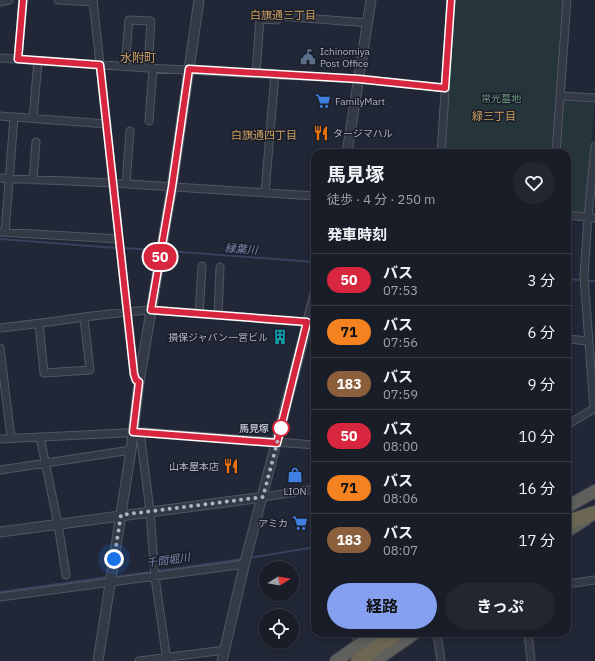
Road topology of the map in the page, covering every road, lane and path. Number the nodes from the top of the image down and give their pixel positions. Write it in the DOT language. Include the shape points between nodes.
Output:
graph roads {
  1 [pos="9,0"];
  2 [pos="23,0"];
  3 [pos="58,0"];
  4 [pos="199,0"];
  5 [pos="371,0"];
  6 [pos="451,0"];
  7 [pos="567,0"];
  8 [pos="93,1"];
  9 [pos="0,2"];
  10 [pos="368,23"];
  11 [pos="0,58"];
  12 [pos="18,59"];
  13 [pos="38,60"];
  14 [pos="100,65"];
  15 [pos="125,66"];
  16 [pos="151,68"];
  17 [pos="189,69"];
  18 [pos="256,73"];
  19 [pos="275,74"];
  20 [pos="359,79"];
  21 [pos="445,88"];
  22 [pos="561,96"];
  23 [pos="595,98"];
  24 [pos="0,116"];
  25 [pos="14,117"];
  26 [pos="32,118"];
  27 [pos="149,120"];
  28 [pos="107,124"];
  29 [pos="130,131"];
  30 [pos="36,142"];
  31 [pos="595,146"];
  32 [pos="348,149"];
  33 [pos="441,149"];
  34 [pos="556,149"];
  35 [pos="0,178"];
  36 [pos="9,178"];
  37 [pos="33,180"];
  38 [pos="113,183"];
  39 [pos="126,184"];
  40 [pos="172,187"];
  41 [pos="265,193"];
  42 [pos="311,196"];
  43 [pos="571,216"];
  44 [pos="591,218"];
  45 [pos="2,232"];
  46 [pos="119,239"];
  47 [pos="202,266"];
  48 [pos="220,267"];
  49 [pos="151,310"];
  50 [pos="127,312"];
  51 [pos="198,314"];
  52 [pos="218,315"];
  53 [pos="84,318"];
  54 [pos="311,323"];
  55 [pos="39,324"];
  56 [pos="0,328"];
  57 [pos="571,339"];
  58 [pos="588,341"];
  59 [pos="0,348"];
  60 [pos="139,382"];
  61 [pos="595,408"];
  62 [pos="571,423"];
  63 [pos="136,432"];
  64 [pos="40,437"];
  65 [pos="11,438"];
  66 [pos="0,439"];
  67 [pos="277,443"];
  68 [pos="311,445"];
  69 [pos="131,450"];
  70 [pos="45,463"];
  71 [pos="0,470"];
  72 [pos="311,490"];
  73 [pos="595,491"];
  74 [pos="263,497"];
  75 [pos="571,505"];
  76 [pos="150,511"];
  77 [pos="595,513"];
  78 [pos="121,515"];
  79 [pos="571,521"];
  80 [pos="58,524"];
  81 [pos="571,528"];
  82 [pos="0,532"];
  83 [pos="246,560"];
  84 [pos="154,573"];
  85 [pos="66,575"];
  86 [pos="111,579"];
  87 [pos="595,580"];
  88 [pos="571,583"];
  89 [pos="0,597"];
  90 [pos="357,637"];
  91 [pos="370,637"];
  92 [pos="391,637"];
  93 [pos="409,637"];
  94 [pos="438,637"];
  95 [pos="528,637"];
  96 [pos="358,645"];
  97 [pos="225,650"];
  98 [pos="167,659"];
  99 [pos="98,661"];
  100 [pos="139,661"];
  101 [pos="222,661"];
  102 [pos="336,661"];
  103 [pos="358,661"];
  104 [pos="374,661"];
  105 [pos="442,661"];
  106 [pos="531,661"];
  1 -- 9 [label="street"];
  2 -- 12 [label="street"];
  3 -- 8 [label="street"];
  4 -- 17 [label="street"];
  5 -- 10 [label="street"];
  6 -- 21 [label="street"];
  7 -- 22 [label="street"];
  8 -- 14 [label="street"];
  10 -- 18 [label="street" via="280,16 277,20 260,19"];
  10 -- 20 [label="street"];
  11 -- 12 [label="street"];
  12 -- 13 [label="street"];
  13 -- 14 [label="street"];
  13 -- 26 [label="street"];
  14 -- 15 [label="street"];
  14 -- 28 [label="street"];
  15 -- 16 [label="street"];
  15 -- 16 [label="street" via="129,20 151,21"];
  16 -- 17 [label="street"];
  16 -- 27 [label="street"];
  17 -- 18 [label="street"];
  17 -- 40 [label="street"];
  18 -- 19 [label="street"];
  19 -- 20 [label="street"];
  19 -- 41 [label="street"];
  20 -- 21 [label="street"];
  20 -- 32 [label="street"];
  21 -- 33 [label="street"];
  22 -- 23 [label="street"];
  22 -- 34 [label="street"];
  24 -- 25 [label="street"];
  25 -- 26 [label="street"];
  25 -- 36 [label="street"];
  26 -- 28 [label="street"];
  28 -- 38 [label="street"];
  29 -- 39 [label="street"];
  30 -- 37 [label="street"];
  31 -- 44 [label="street"];
  35 -- 36 [label="street"];
  36 -- 37 [label="street"];
  36 -- 45 [label="street"];
  37 -- 38 [label="street"];
  38 -- 39 [label="street"];
  38 -- 46 [label="street"];
  39 -- 40 [label="street"];
  40 -- 41 [label="street"];
  40 -- 49 [label="street"];
  41 -- 42 [label="street"];
  43 -- 44 [label="street"];
  44 -- 58 [label="street" via="584,277"];
  45 -- 46 [label="street"];
  46 -- 50 [label="street"];
  47 -- 51 [label="street"];
  48 -- 52 [label="street"];
  49 -- 50 [label="street"];
  49 -- 51 [label="street"];
  49 -- 60 [label="street"];
  50 -- 53 [label="street"];
  50 -- 60 [label="street" via="134,374"];
  51 -- 52 [label="street"];
  52 -- 54 [label="street"];
  53 -- 55 [label="street"];
  53 -- 55 [label="street" via="90,370 44,373"];
  54 -- 67 [label="street"];
  55 -- 56 [label="street"];
  57 -- 58 [label="street"];
  58 -- 61 [label="street"];
  59 -- 65 [label="street"];
  60 -- 63 [label="street"];
  61 -- 62 [label="street"];
  63 -- 64 [label="street"];
  63 -- 67 [label="street"];
  63 -- 69 [label="street"];
  63 -- 76 [label="street"];
  64 -- 65 [label="street"];
  64 -- 70 [label="street"];
  65 -- 66 [label="street"];
  67 -- 68 [label="street"];
  67 -- 74 [label="street"];
  69 -- 70 [label="street"];
  69 -- 78 [label="street"];
  70 -- 71 [label="street"];
  70 -- 80 [label="street"];
  72 -- 74 [label="street"];
  73 -- 75 [label="highway"];
  74 -- 76 [label="street"];
  74 -- 83 [label="street"];
  76 -- 78 [label="street"];
  76 -- 84 [label="street"];
  77 -- 79 [label="highway"];
  77 -- 81 [label="highway"];
  78 -- 80 [label="street"];
  78 -- 86 [label="street"];
  80 -- 82 [label="street"];
  80 -- 85 [label="street"];
  83 -- 84 [label="street"];
  83 -- 97 [label="street"];
  84 -- 86 [label="street"];
  84 -- 98 [label="street"];
  86 -- 89 [label="street"];
  86 -- 99 [label="street"];
  87 -- 88 [label="street"];
  90 -- 96 [label="street"];
  91 -- 96 [label="highway"];
  92 -- 103 [label="highway"];
  93 -- 104 [label="highway"];
  94 -- 105 [label="street"];
  95 -- 106 [label="street"];
  96 -- 102 [label="highway"];
  97 -- 98 [label="street"];
  97 -- 101 [label="street"];
  98 -- 100 [label="street"];
}
